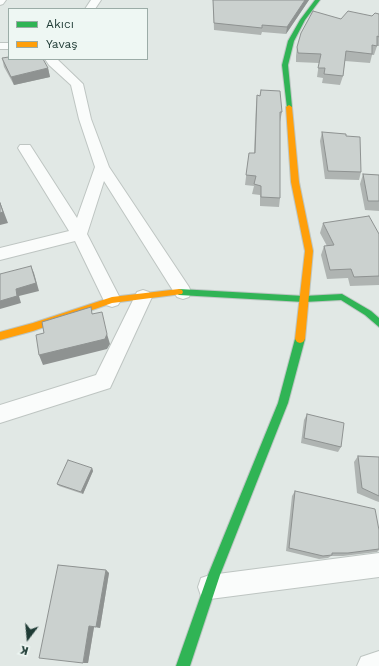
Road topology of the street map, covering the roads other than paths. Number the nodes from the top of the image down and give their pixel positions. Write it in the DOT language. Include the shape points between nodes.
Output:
graph roads {
  1 [pos="318,0"];
  2 [pos="52,60"];
  3 [pos="25,148"];
  4 [pos="102,167"];
  5 [pos="78,234"];
  6 [pos="0,254"];
  7 [pos="183,292"];
  8 [pos="143,297"];
  9 [pos="304,299"];
  10 [pos="112,300"];
  11 [pos="379,323"];
  12 [pos="0,336"];
  13 [pos="0,414"];
  14 [pos="379,565"];
  15 [pos="210,587"];
  16 [pos="379,664"];
  17 [pos="183,666"];
  18 [pos="370,666"];
  1 -- 9 [label="street" via="291,41 285,65 295,182 308,251"];
  2 -- 4 [label="street" via="77,84 85,119"];
  3 -- 5 [label="street"];
  4 -- 5 [label="street"];
  4 -- 7 [label="street"];
  5 -- 6 [label="street"];
  5 -- 10 [label="street"];
  7 -- 8 [label="street"];
  7 -- 9 [label="street"];
  8 -- 10 [label="street"];
  8 -- 13 [label="street" via="103,382"];
  9 -- 11 [label="street" via="342,297"];
  9 -- 15 [label="street" via="300,342 283,404"];
  10 -- 12 [label="street"];
  14 -- 15 [label="street"];
  15 -- 17 [label="street"];
  16 -- 18 [label="street"];
}
